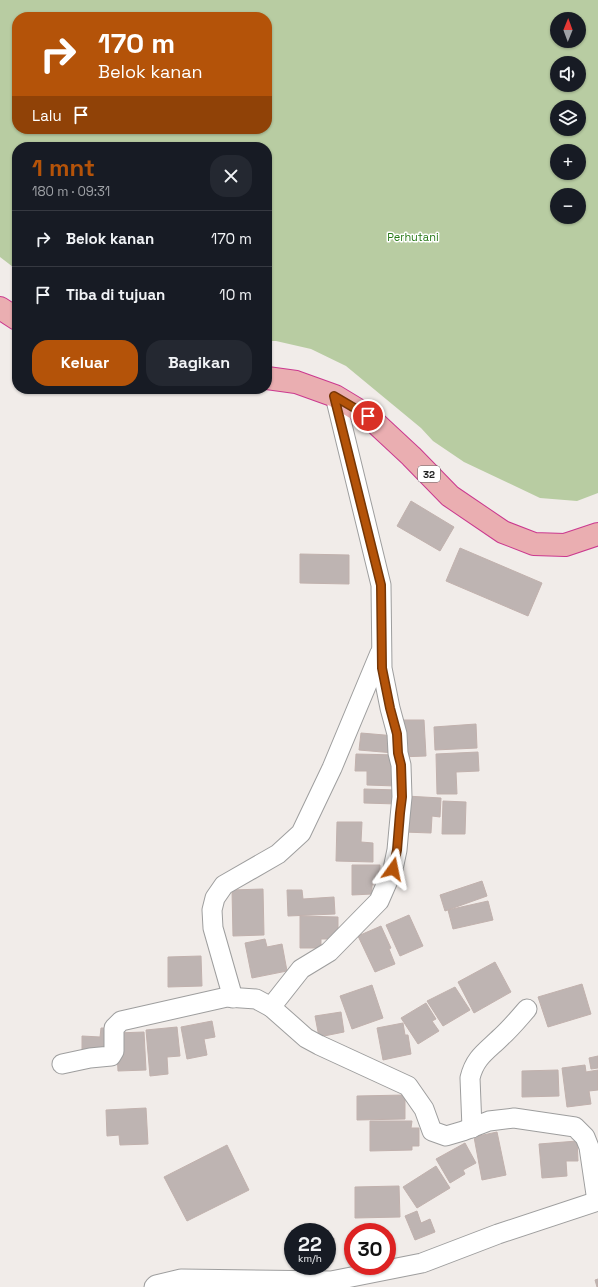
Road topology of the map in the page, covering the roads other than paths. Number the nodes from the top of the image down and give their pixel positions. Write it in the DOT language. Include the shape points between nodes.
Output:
graph roads {
  1 [pos="0,308"];
  2 [pos="12,316"];
  3 [pos="272,379"];
  4 [pos="334,396"];
  5 [pos="598,534"];
  6 [pos="382,649"];
  7 [pos="233,998"];
  8 [pos="272,1007"];
  9 [pos="527,1009"];
  10 [pos="62,1064"];
  11 [pos="472,1128"];
  12 [pos="598,1201"];
  13 [pos="352,1282"];
  14 [pos="154,1287"];
  1 -- 2 [label="highway"];
  3 -- 4 [label="highway, 32" via="296,382"];
  4 -- 5 [label="highway, 32" via="368,416 450,496 503,532 534,544 565,545"];
  4 -- 6 [label="street" via="381,585"];
  6 -- 7 [label="street" via="332,768 301,833 278,854 224,885 215,898 212,910 213,928"];
  6 -- 8 [label="street" via="382,668 397,734 401,765 402,797 393,869 379,901 329,952 301,969"];
  7 -- 8 [label="street" via="256,999"];
  7 -- 10 [label="street" via="227,997 121,1021 114,1028 114,1051 111,1056"];
  8 -- 11 [label="street" via="306,1038 408,1086 424,1109 432,1131 446,1136"];
  9 -- 11 [label="street" via="480,1055 472,1070"];
  11 -- 12 [label="street" via="490,1121 514,1118 575,1127 585,1137 589,1147"];
  12 -- 13 [label="street" via="498,1234 422,1263"];
  13 -- 14 [label="street" via="181,1279"];
}
